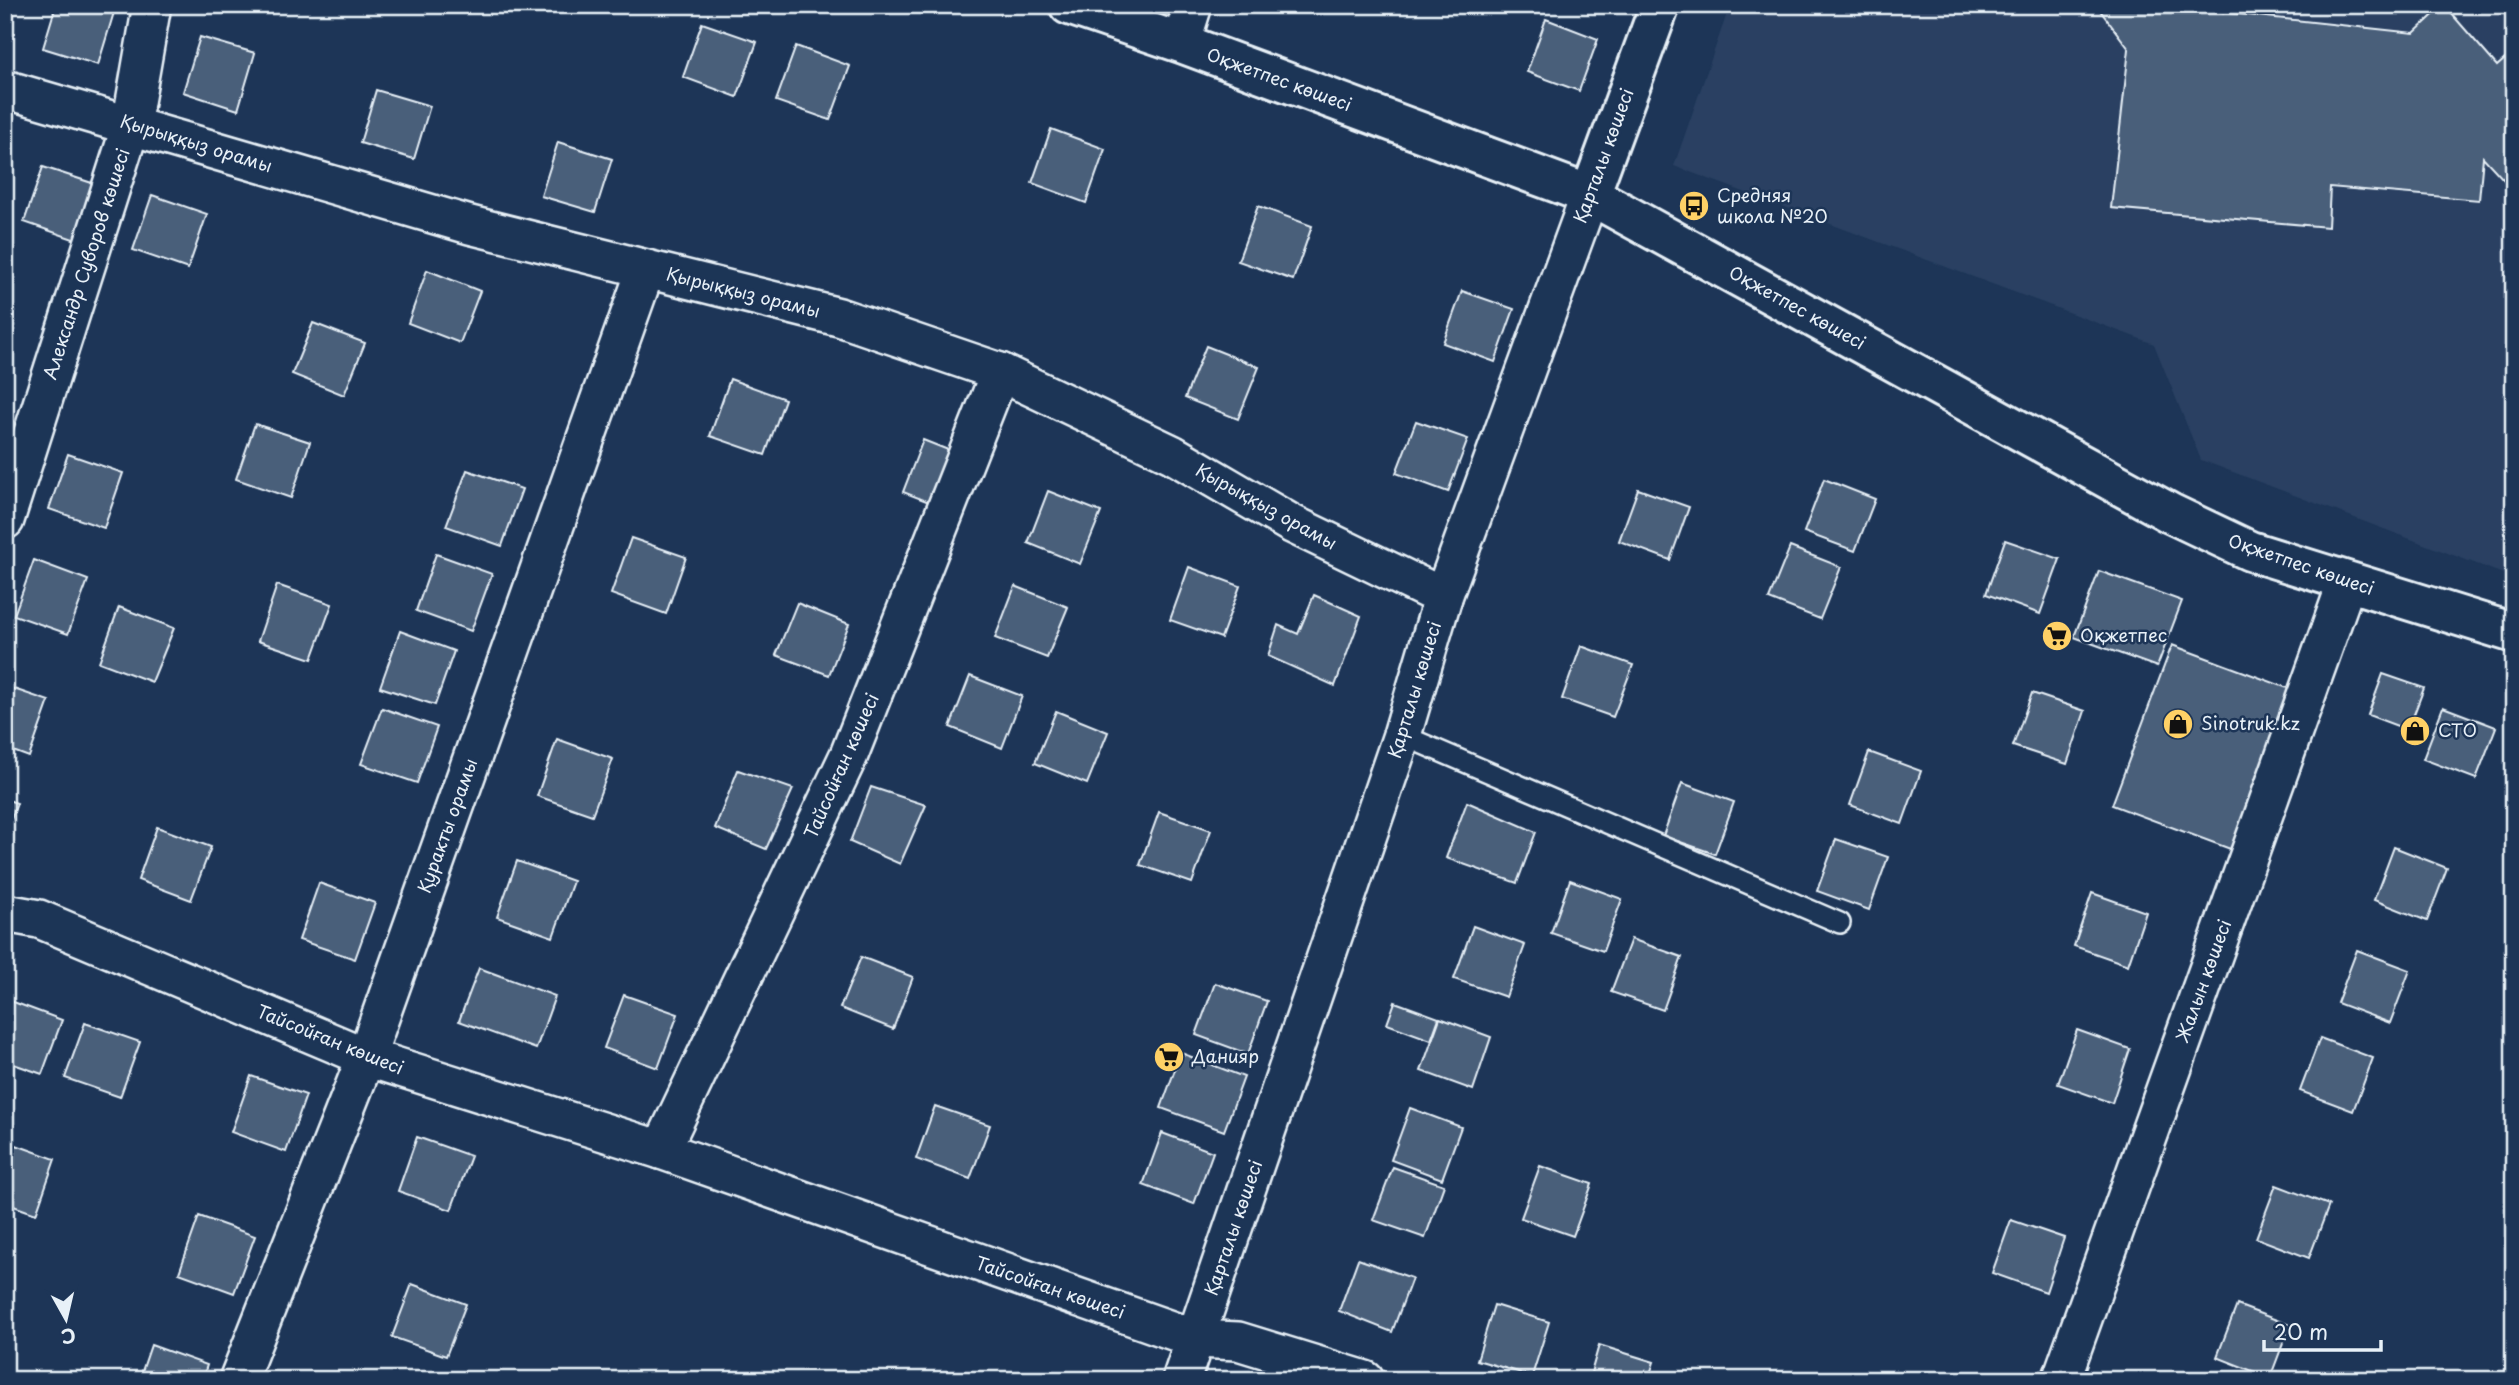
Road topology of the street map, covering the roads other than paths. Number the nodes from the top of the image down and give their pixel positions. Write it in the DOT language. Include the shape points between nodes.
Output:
graph roads {
  1 [pos="152,5"];
  2 [pos="1069,5"];
  3 [pos="1193,5"];
  4 [pos="1660,5"];
  5 [pos="1181,43"];
  6 [pos="5,89"];
  7 [pos="131,125"];
  8 [pos="1590,195"];
  9 [pos="646,269"];
  10 [pos="1000,372"];
  11 [pos="5,520"];
  12 [pos="2347,582"];
  13 [pos="1443,597"];
  14 [pos="2514,634"];
  15 [pos="1402,735"];
  16 [pos="5,914"];
  17 [pos="1840,923"];
  18 [pos="366,1057"];
  19 [pos="661,1150"];
  20 [pos="1196,1339"];
  21 [pos="237,1380"];
  22 [pos="1181,1380"];
  23 [pos="1365,1380"];
  24 [pos="2061,1380"];
  1 -- 7 [label="street, Александр Суворов көшесі"];
  2 -- 5 [label="street, Оқжетпес көшесі"];
  3 -- 5 [label="street"];
  4 -- 8 [label="street, Қарталы көшесі"];
  5 -- 8 [label="street, Оқжетпес көшесі"];
  6 -- 7 [label="street, Қырыққыз орамы"];
  7 -- 9 [label="street, Қырыққыз орамы" via="470,225"];
  7 -- 11 [label="street, Александр Суворов көшесі"];
  8 -- 12 [label="street, Оқжетпес көшесі" via="2170,513 2250,551"];
  8 -- 13 [label="street, Қарталы көшесі"];
  9 -- 10 [label="street, Қырыққыз орамы" via="839,317"];
  9 -- 18 [label="street, Қуракты орамы"];
  10 -- 13 [label="street, Қырыққыз орамы" via="1172,454 1292,524"];
  10 -- 19 [label="street, Тайсойған көшесі" via="849,755"];
  12 -- 14 [label="street, Оқжетпес көшесі"];
  12 -- 24 [label="street, Жалын көшесі"];
  13 -- 15 [label="street, Қарталы көшесі"];
  15 -- 17 [label="lane"];
  15 -- 20 [label="street, Қарталы көшесі"];
  16 -- 18 [label="street, Тайсойған көшесі" via="39,919"];
  18 -- 19 [label="street, Тайсойған көшесі"];
  18 -- 21 [label="street, Қуракты орамы"];
  19 -- 20 [label="street, Тайсойған көшесі"];
  20 -- 22 [label="street, Қарталы көшесі"];
  20 -- 23 [label="street, Тайсойған көшесі" via="1238,1341"];
}
